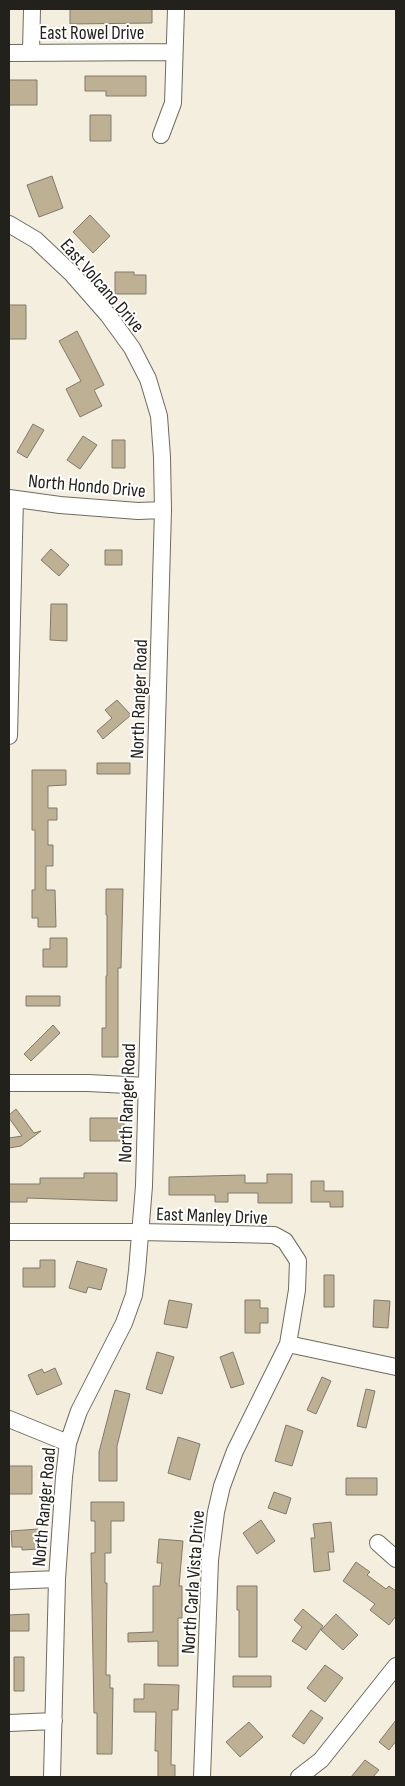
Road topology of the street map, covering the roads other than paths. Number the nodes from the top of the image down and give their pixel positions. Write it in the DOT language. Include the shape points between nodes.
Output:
graph roads {
  1 [pos="32,9"];
  2 [pos="176,9"];
  3 [pos="31,52"];
  4 [pos="174,52"];
  5 [pos="9,53"];
  6 [pos="161,135"];
  7 [pos="9,224"];
  8 [pos="159,416"];
  9 [pos="12,499"];
  10 [pos="163,510"];
  11 [pos="9,736"];
  12 [pos="9,1083"];
  13 [pos="147,1086"];
  14 [pos="9,1232"];
  15 [pos="140,1232"];
  16 [pos="288,1344"];
  17 [pos="396,1367"];
  18 [pos="9,1420"];
  19 [pos="68,1443"];
  20 [pos="378,1543"];
  21 [pos="396,1559"];
  22 [pos="57,1579"];
  23 [pos="9,1580"];
  24 [pos="396,1666"];
  25 [pos="54,1721"];
  26 [pos="9,1724"];
  27 [pos="52,1777"];
  28 [pos="202,1777"];
  29 [pos="299,1777"];
  1 -- 3 [label="street"];
  2 -- 4 [label="street"];
  3 -- 4 [label="street, East Rowel Drive"];
  3 -- 5 [label="street, East Rowel Drive"];
  4 -- 6 [label="street" via="172,103"];
  7 -- 8 [label="street, East Volcano Drive" via="36,240 108,315 132,348 148,379"];
  8 -- 10 [label="street, North Ranger Road"];
  9 -- 10 [label="street, North Hondo Drive" via="94,508"];
  9 -- 11 [label="street"];
  10 -- 13 [label="street, North Ranger Road"];
  12 -- 13 [label="street"];
  13 -- 15 [label="street, North Ranger Road"];
  14 -- 15 [label="street, East Manley Drive"];
  15 -- 16 [label="street, East Manley Drive" via="274,1236 285,1241 298,1261"];
  15 -- 19 [label="street, North Ranger Road" via="134,1295 124,1323 79,1411"];
  16 -- 17 [label="street"];
  16 -- 28 [label="street, North Carla Vista Drive" via="235,1451 216,1512 210,1560"];
  18 -- 19 [label="street"];
  19 -- 22 [label="street, North Ranger Road"];
  20 -- 21 [label="street"];
  22 -- 23 [label="street"];
  22 -- 25 [label="street, North Ranger Road"];
  24 -- 29 [label="street" via="322,1760"];
  25 -- 26 [label="street"];
  25 -- 27 [label="street, North Ranger Road"];
}
